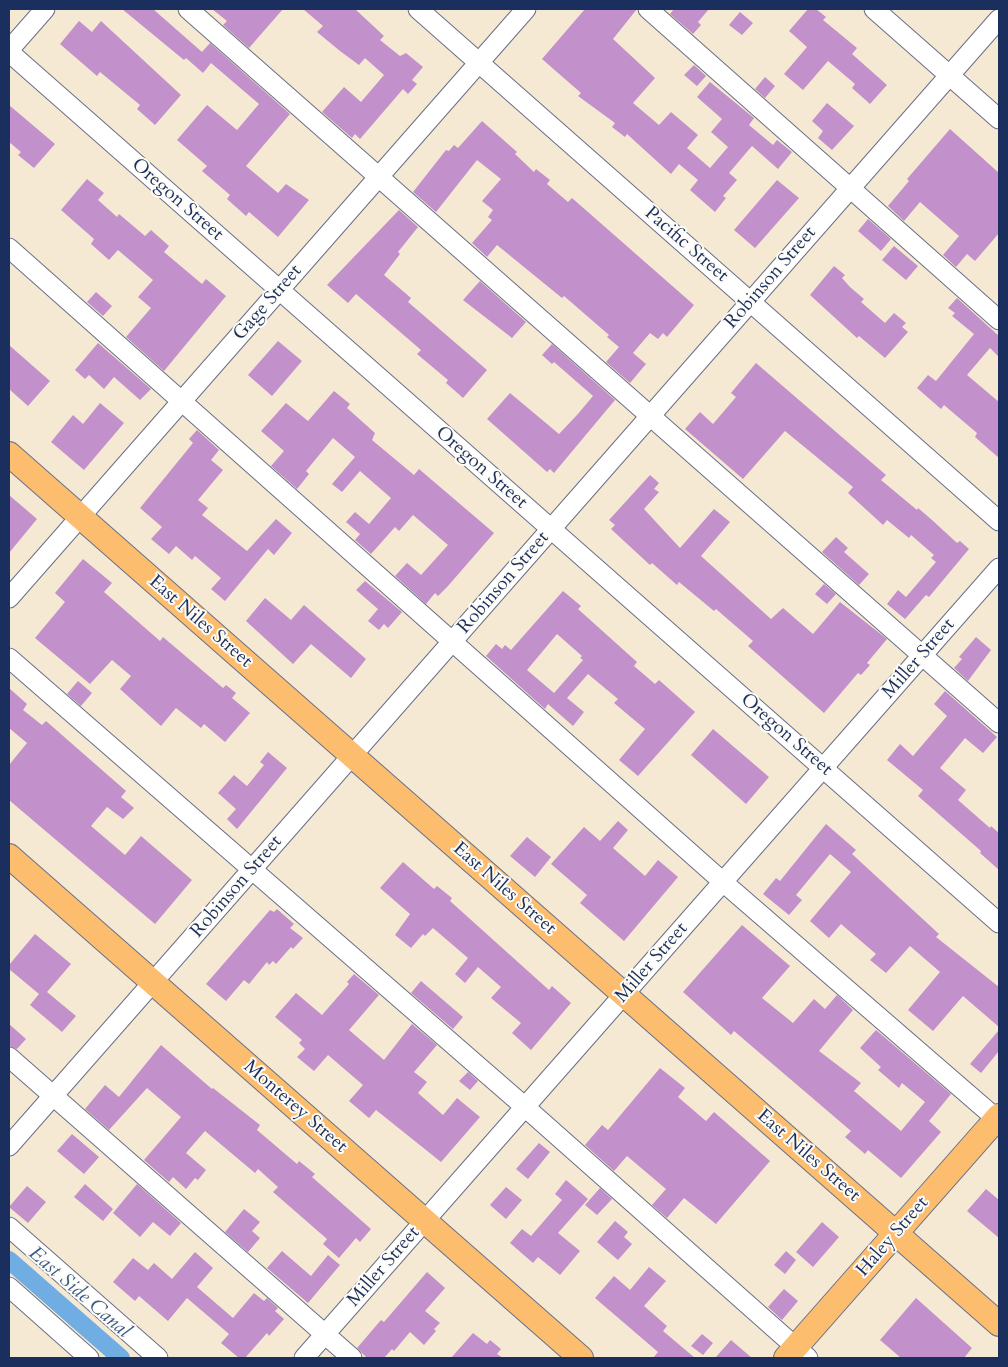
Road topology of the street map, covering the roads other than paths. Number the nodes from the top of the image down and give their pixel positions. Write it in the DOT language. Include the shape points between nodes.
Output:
graph roads {
  1 [pos="45,9"];
  2 [pos="188,9"];
  3 [pos="418,9"];
  4 [pos="526,9"];
  5 [pos="648,9"];
  6 [pos="874,9"];
  7 [pos="999,19"];
  8 [pos="9,51"];
  9 [pos="478,63"];
  10 [pos="950,76"];
  11 [pos="999,119"];
  12 [pos="378,178"];
  13 [pos="851,188"];
  14 [pos="9,248"];
  15 [pos="279,290"];
  16 [pos="750,302"];
  17 [pos="999,320"];
  18 [pos="182,400"];
  19 [pos="650,416"];
  20 [pos="9,454"];
  21 [pos="80,516"];
  22 [pos="999,521"];
  23 [pos="551,529"];
  24 [pos="999,568"];
  25 [pos="9,598"];
  26 [pos="453,640"];
  27 [pos="922,655"];
  28 [pos="9,658"];
  29 [pos="999,723"];
  30 [pos="352,756"];
  31 [pos="823,768"];
  32 [pos="9,856"];
  33 [pos="252,870"];
  34 [pos="723,882"];
  35 [pos="999,922"];
  36 [pos="153,982"];
  37 [pos="624,994"];
  38 [pos="9,1057"];
  39 [pos="53,1096"];
  40 [pos="525,1108"];
  41 [pos="998,1119"];
  42 [pos="9,1146"];
  43 [pos="425,1221"];
  44 [pos="9,1227"];
  45 [pos="896,1233"];
  46 [pos="9,1287"];
  47 [pos="999,1324"];
  48 [pos="325,1335"];
  49 [pos="797,1355"];
  50 [pos="89,1358"];
  51 [pos="158,1358"];
  52 [pos="304,1358"];
  53 [pos="352,1358"];
  54 [pos="581,1358"];
  1 -- 8 [label="street"];
  2 -- 12 [label="street"];
  3 -- 9 [label="street, Pacific Street"];
  4 -- 9 [label="street, Gage Street"];
  5 -- 13 [label="street"];
  6 -- 10 [label="street"];
  7 -- 10 [label="street, Robinson Street"];
  8 -- 15 [label="street, Oregon Street"];
  9 -- 12 [label="street, Gage Street"];
  9 -- 16 [label="street, Pacific Street"];
  10 -- 11 [label="street"];
  10 -- 13 [label="street, Robinson Street"];
  12 -- 15 [label="street, Gage Street"];
  12 -- 19 [label="street"];
  13 -- 16 [label="street, Robinson Street"];
  13 -- 17 [label="street"];
  14 -- 18 [label="street"];
  15 -- 18 [label="street, Gage Street"];
  15 -- 23 [label="street, Oregon Street"];
  16 -- 19 [label="street, Robinson Street"];
  16 -- 22 [label="street, Pacific Street"];
  18 -- 21 [label="street, Gage Street"];
  18 -- 26 [label="street"];
  19 -- 23 [label="street, Robinson Street"];
  19 -- 27 [label="street"];
  20 -- 21 [label="main road, East Niles Street"];
  21 -- 25 [label="street, Gage Street"];
  21 -- 30 [label="main road, East Niles Street"];
  23 -- 26 [label="street, Robinson Street"];
  23 -- 31 [label="street, Oregon Street"];
  24 -- 27 [label="street, Miller Street"];
  26 -- 30 [label="street, Robinson Street"];
  26 -- 34 [label="street"];
  27 -- 29 [label="street"];
  27 -- 31 [label="street, Miller Street"];
  28 -- 33 [label="street"];
  30 -- 33 [label="street, Robinson Street"];
  30 -- 37 [label="main road, East Niles Street"];
  31 -- 34 [label="street, Miller Street"];
  31 -- 35 [label="street, Oregon Street"];
  32 -- 36 [label="main road, Monterey Street"];
  33 -- 36 [label="street, Robinson Street"];
  33 -- 40 [label="street"];
  34 -- 37 [label="street, Miller Street"];
  34 -- 41 [label="street"];
  36 -- 39 [label="street, Robinson Street"];
  36 -- 43 [label="main road, Monterey Street"];
  37 -- 40 [label="street, Miller Street"];
  37 -- 45 [label="main road, East Niles Street"];
  38 -- 39 [label="street"];
  39 -- 42 [label="street, Robinson Street"];
  39 -- 48 [label="street"];
  40 -- 43 [label="street, Miller Street"];
  40 -- 49 [label="street"];
  41 -- 45 [label="main road, Haley Street"];
  43 -- 48 [label="street, Miller Street"];
  43 -- 54 [label="main road, Monterey Street"];
  44 -- 51 [label="street"];
  45 -- 47 [label="main road, East Niles Street"];
  45 -- 49 [label="main road, Haley Street"];
  46 -- 50 [label="street"];
  48 -- 52 [label="street, Miller Street"];
  48 -- 53 [label="street"];
}
